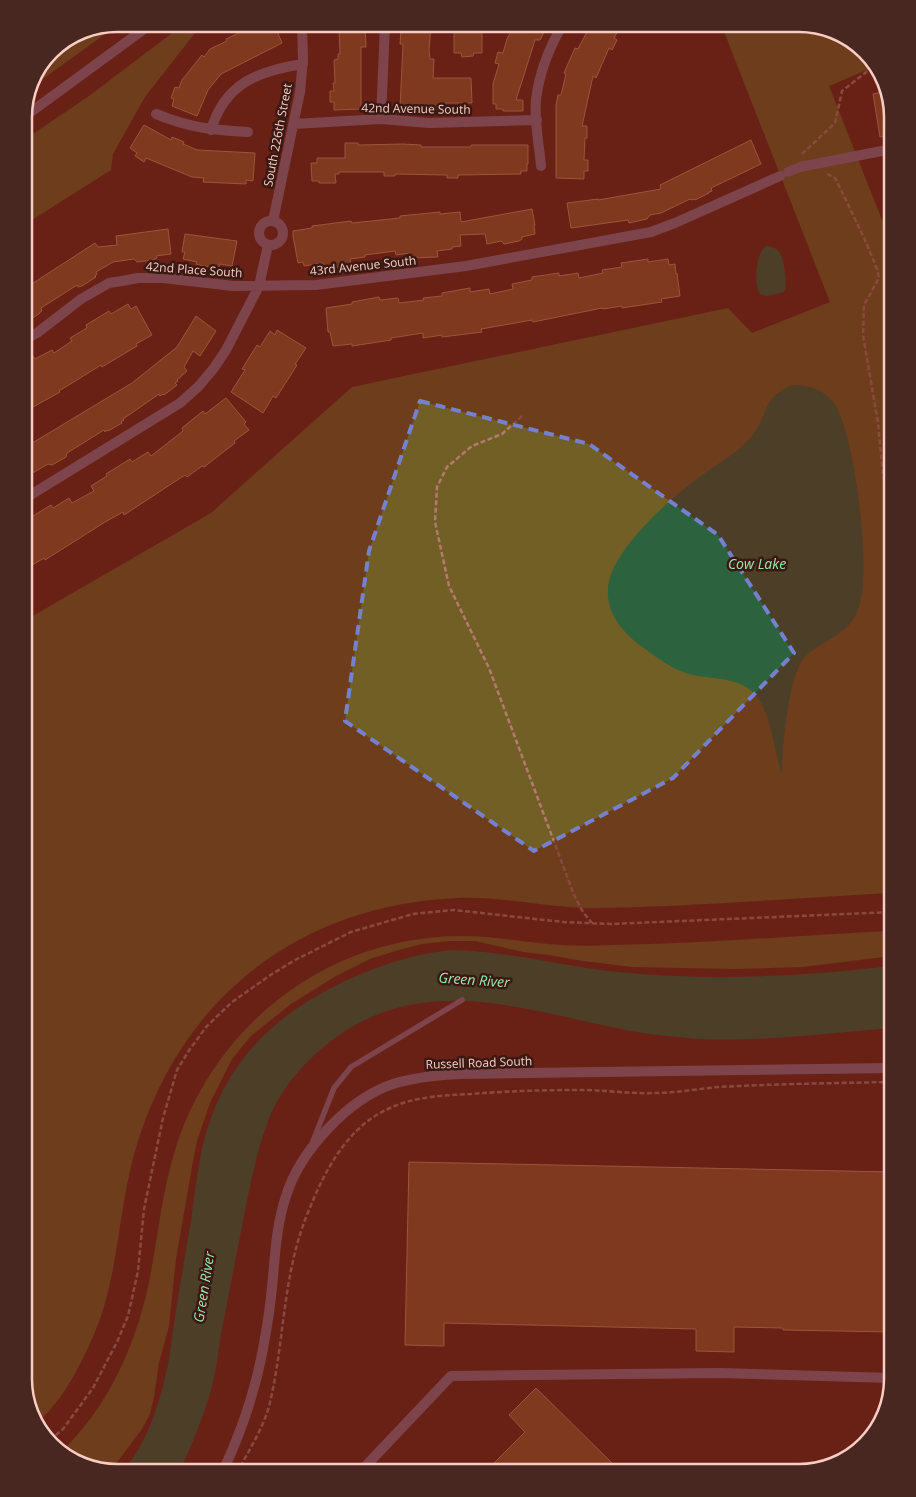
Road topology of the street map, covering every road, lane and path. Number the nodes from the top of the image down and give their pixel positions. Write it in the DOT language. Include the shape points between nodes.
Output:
graph roads {
  1 [pos="140,32"];
  2 [pos="302,32"];
  3 [pos="385,32"];
  4 [pos="558,33"];
  5 [pos="302,64"];
  6 [pos="869,70"];
  7 [pos="33,110"];
  8 [pos="156,114"];
  9 [pos="381,119"];
  10 [pos="537,120"];
  11 [pos="294,124"];
  12 [pos="210,130"];
  13 [pos="248,132"];
  14 [pos="884,151"];
  15 [pos="799,160"];
  16 [pos="541,166"];
  17 [pos="826,174"];
  18 [pos="273,221"];
  19 [pos="268,244"];
  20 [pos="259,286"];
  21 [pos="33,335"];
  22 [pos="522,416"];
  23 [pos="884,480"];
  24 [pos="33,494"];
  25 [pos="592,923"];
  26 [pos="462,1000"];
  27 [pos="884,1068"];
  28 [pos="884,1082"];
  29 [pos="308,1153"];
  30 [pos="884,1378"];
  31 [pos="226,1464"];
  32 [pos="242,1464"];
  33 [pos="368,1464"];
  1 -- 7 [label="street"];
  2 -- 5 [label="street, South 226th Street"];
  3 -- 9 [label="street"];
  4 -- 10 [label="street" via="541,77 536,100"];
  5 -- 11 [label="street, South 226th Street"];
  5 -- 12 [label="street" via="268,71 240,84 222,103"];
  6 -- 15 [label="path" via="842,91 835,123"];
  8 -- 12 [label="street"];
  9 -- 10 [label="street, 42nd Avenue South" via="429,123"];
  9 -- 11 [label="street, 42nd Avenue South"];
  10 -- 16 [label="street"];
  11 -- 18 [label="street, South 226th Street"];
  12 -- 13 [label="street"];
  14 -- 20 [label="street, 43rd Avenue South" via="800,167 651,232 466,266 316,285"];
  17 -- 23 [label="path" via="835,178 879,278 864,305 863,335"];
  18 -- 19 [label="street, South 226th Street" via="264,223 259,230 261,239"];
  18 -- 19 [label="street, South 226th Street" via="281,226 282,235 277,243"];
  19 -- 20 [label="street, South 226th Street"];
  20 -- 21 [label="street, 42nd Place South" via="163,278 109,283"];
  20 -- 24 [label="street" via="226,350 198,387 180,403"];
  22 -- 25 [label="path" via="502,434 472,446 447,467 437,486 435,522 449,586 489,668 574,895"];
  26 -- 29 [label="lane" via="351,1067 334,1088"];
  27 -- 29 [label="street, Russell Road South" via="461,1074 414,1078 392,1085 358,1103 337,1120"];
  28 -- 32 [label="path" via="718,1087 653,1093 582,1090 493,1092 435,1096 391,1107 375,1116 351,1137 336,1156 308,1211 286,1294 271,1401"];
  29 -- 31 [label="street, Russell Road South" via="286,1196 276,1243 262,1356 242,1427"];
  30 -- 33 [label="street" via="720,1373 451,1376"];
}
